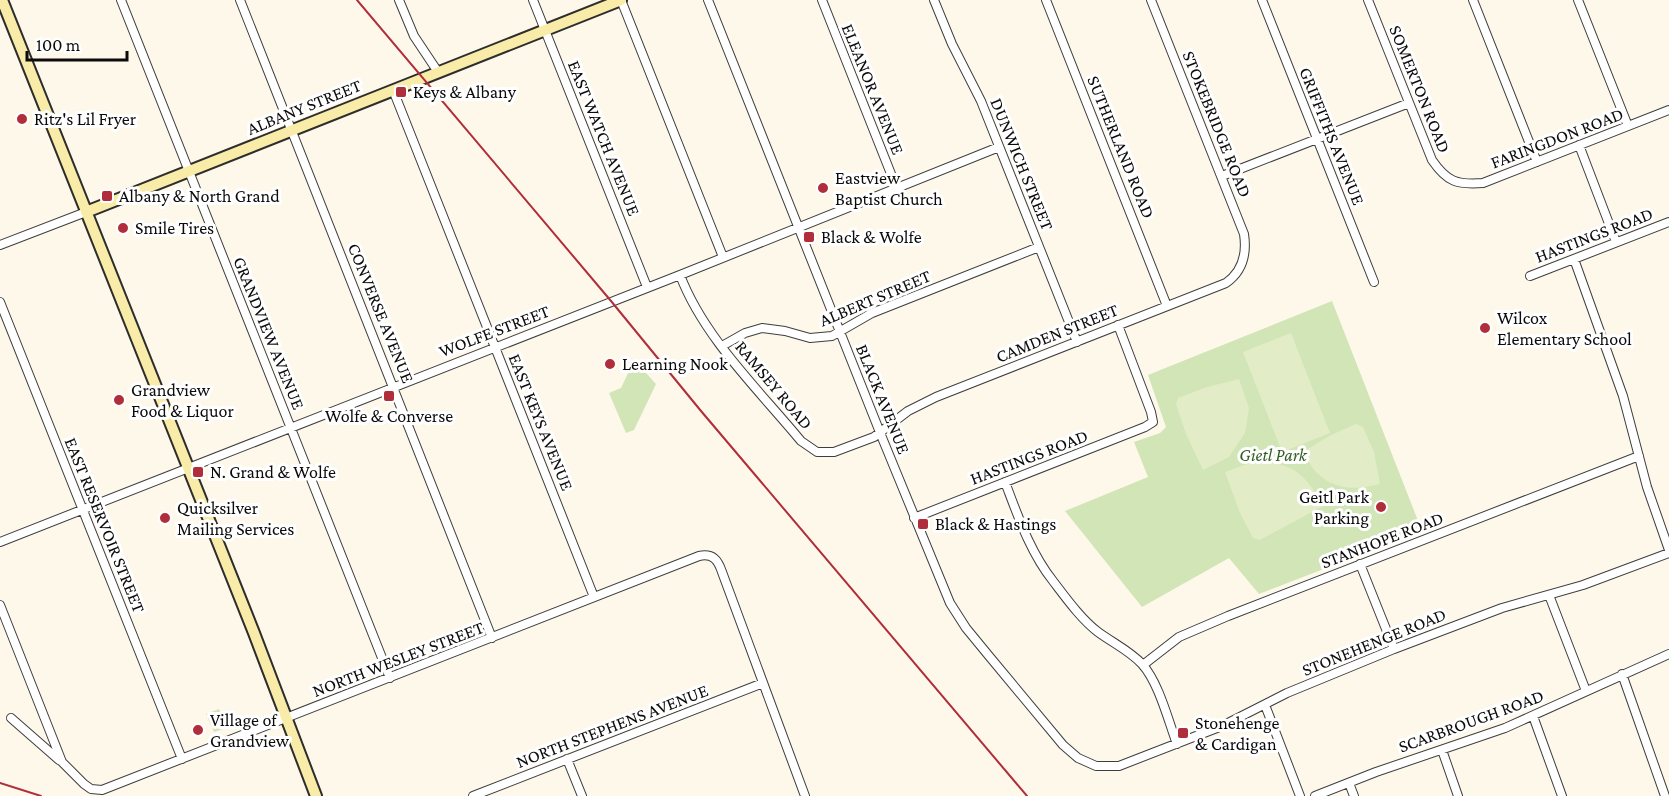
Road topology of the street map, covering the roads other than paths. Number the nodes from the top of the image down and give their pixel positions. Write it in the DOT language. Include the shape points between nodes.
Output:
graph roads {
  1 [pos="2,0"];
  2 [pos="121,0"];
  3 [pos="240,0"];
  4 [pos="399,0"];
  5 [pos="533,0"];
  6 [pos="621,0"];
  7 [pos="708,0"];
  8 [pos="822,0"];
  9 [pos="934,0"];
  10 [pos="1046,0"];
  11 [pos="1152,0"];
  12 [pos="1262,0"];
  13 [pos="1368,0"];
  14 [pos="1473,0"];
  15 [pos="1578,0"];
  16 [pos="545,30"];
  17 [pos="438,72"];
  18 [pos="393,90"];
  19 [pos="1409,103"];
  20 [pos="1669,110"];
  21 [pos="1628,126"];
  22 [pos="291,130"];
  23 [pos="1317,139"];
  24 [pos="1579,145"];
  25 [pos="999,147"];
  26 [pos="1537,162"];
  27 [pos="188,171"];
  28 [pos="1222,176"];
  29 [pos="1452,185"];
  30 [pos="897,189"];
  31 [pos="86,212"];
  32 [pos="1668,226"];
  33 [pos="798,227"];
  34 [pos="1616,242"];
  35 [pos="0,246"];
  36 [pos="1039,247"];
  37 [pos="723,257"];
  38 [pos="1574,259"];
  39 [pos="1246,263"];
  40 [pos="680,275"];
  41 [pos="1530,276"];
  42 [pos="1374,282"];
  43 [pos="647,287"];
  44 [pos="0,302"];
  45 [pos="1167,306"];
  46 [pos="1118,325"];
  47 [pos="840,332"];
  48 [pos="1077,342"];
  49 [pos="722,346"];
  50 [pos="495,347"];
  51 [pos="394,386"];
  52 [pos="291,427"];
  53 [pos="880,433"];
  54 [pos="1639,456"];
  55 [pos="188,467"];
  56 [pos="1005,482"];
  57 [pos="82,509"];
  58 [pos="914,518"];
  59 [pos="0,542"];
  60 [pos="1669,551"];
  61 [pos="1360,564"];
  62 [pos="1549,595"];
  63 [pos="594,597"];
  64 [pos="0,605"];
  65 [pos="492,638"];
  66 [pos="1394,649"];
  67 [pos="1669,654"];
  68 [pos="1143,665"];
  69 [pos="1622,674"];
  70 [pos="390,678"];
  71 [pos="763,683"];
  72 [pos="1587,691"];
  73 [pos="1265,705"];
  74 [pos="1533,716"];
  75 [pos="11,718"];
  76 [pos="287,718"];
  77 [pos="1177,744"];
  78 [pos="1442,750"];
  79 [pos="182,759"];
  80 [pos="567,759"];
  81 [pos="62,762"];
  82 [pos="1096,766"];
  83 [pos="1349,783"];
  84 [pos="316,796"];
  85 [pos="473,796"];
  86 [pos="582,796"];
  87 [pos="805,796"];
  88 [pos="1300,796"];
  89 [pos="1315,796"];
  90 [pos="1354,796"];
  91 [pos="1458,796"];
  92 [pos="1562,796"];
  93 [pos="1665,796"];
  1 -- 31 [label="street"];
  2 -- 27 [label="street, GRANDVIEW AVENUE"];
  3 -- 22 [label="street, CONVERSE AVENUE"];
  4 -- 17 [label="street" via="414,36"];
  5 -- 16 [label="street, EAST WATCH AVENUE"];
  6 -- 16 [label="street, ALBANY STREET"];
  6 -- 37 [label="street"];
  7 -- 33 [label="street, BLACK AVENUE"];
  8 -- 30 [label="street, ELEANOR AVENUE"];
  9 -- 25 [label="street, DUNWICH STREET"];
  10 -- 45 [label="street, SUTHERLAND ROAD"];
  11 -- 28 [label="street, STOKEBRIDGE ROAD"];
  12 -- 23 [label="street, GRIFFITHS AVENUE"];
  13 -- 19 [label="street, SOMERTON ROAD"];
  14 -- 26 [label="street"];
  15 -- 21 [label="street"];
  16 -- 17 [label="street, ALBANY STREET"];
  16 -- 43 [label="street, EAST WATCH AVENUE"];
  17 -- 18 [label="street, ALBANY STREET"];
  18 -- 22 [label="street, ALBANY STREET"];
  18 -- 50 [label="street, EAST KEYS AVENUE"];
  19 -- 23 [label="street"];
  19 -- 29 [label="street, SOMERTON ROAD" via="1432,160"];
  20 -- 21 [label="street, FARINGDON ROAD"];
  21 -- 24 [label="street, FARINGDON ROAD"];
  22 -- 27 [label="street, ALBANY STREET"];
  22 -- 51 [label="street, CONVERSE AVENUE"];
  23 -- 28 [label="street"];
  23 -- 42 [label="street, GRIFFITHS AVENUE"];
  24 -- 26 [label="street, FARINGDON ROAD"];
  24 -- 34 [label="street"];
  25 -- 30 [label="street, WOLFE STREET"];
  25 -- 36 [label="street, DUNWICH STREET"];
  26 -- 29 [label="street, FARINGDON ROAD" via="1483,183"];
  27 -- 31 [label="street, ALBANY STREET"];
  27 -- 52 [label="street, GRANDVIEW AVENUE"];
  28 -- 39 [label="street, STOKEBRIDGE ROAD" via="1244,234"];
  30 -- 33 [label="street, WOLFE STREET"];
  31 -- 35 [label="street, ALBANY STREET"];
  31 -- 55 [label="street"];
  32 -- 34 [label="street, HASTINGS ROAD"];
  33 -- 37 [label="street, WOLFE STREET"];
  33 -- 47 [label="street, BLACK AVENUE"];
  34 -- 38 [label="street, HASTINGS ROAD"];
  36 -- 47 [label="street, ALBERT STREET" via="872,313"];
  36 -- 48 [label="street, DUNWICH STREET"];
  37 -- 40 [label="street, WOLFE STREET"];
  38 -- 41 [label="street, HASTINGS ROAD"];
  38 -- 54 [label="street" via="1623,396"];
  39 -- 45 [label="street, CAMDEN STREET" via="1226,283"];
  40 -- 43 [label="street, WOLFE STREET"];
  40 -- 49 [label="street, RAMSEY ROAD"];
  43 -- 50 [label="street, WOLFE STREET"];
  44 -- 57 [label="street, EAST RESERVOIR STREET"];
  45 -- 46 [label="street, CAMDEN STREET"];
  46 -- 48 [label="street, CAMDEN STREET"];
  46 -- 56 [label="street, HASTINGS ROAD" via="1154,422"];
  47 -- 49 [label="street, ALBERT STREET" via="810,338 762,328"];
  47 -- 53 [label="street, BLACK AVENUE"];
  48 -- 53 [label="street, CAMDEN STREET" via="918,405"];
  49 -- 53 [label="street, RAMSEY ROAD" via="810,449 834,452"];
  50 -- 51 [label="street, WOLFE STREET"];
  50 -- 63 [label="street, EAST KEYS AVENUE"];
  51 -- 52 [label="street, WOLFE STREET"];
  51 -- 65 [label="street, CONVERSE AVENUE"];
  52 -- 55 [label="street, WOLFE STREET"];
  52 -- 70 [label="street, GRANDVIEW AVENUE"];
  53 -- 58 [label="street, BLACK AVENUE"];
  54 -- 60 [label="street"];
  54 -- 61 [label="street, STANHOPE ROAD"];
  55 -- 57 [label="street, WOLFE STREET"];
  55 -- 76 [label="street"];
  56 -- 58 [label="street, HASTINGS ROAD"];
  56 -- 68 [label="street" via="1033,549 1053,582 1096,630"];
  57 -- 59 [label="street, WOLFE STREET"];
  57 -- 79 [label="street, EAST RESERVOIR STREET"];
  58 -- 82 [label="street, BLACK AVENUE" via="942,586 966,628 1070,752"];
  60 -- 62 [label="street, STONEHENGE ROAD"];
  61 -- 66 [label="street"];
  61 -- 68 [label="street, STANHOPE ROAD" via="1179,637"];
  62 -- 66 [label="street, STONEHENGE ROAD" via="1502,608"];
  62 -- 72 [label="street"];
  63 -- 65 [label="street, NORTH WESLEY STREET"];
  63 -- 71 [label="street, NORTH WESLEY STREET" via="709,555 720,566"];
  64 -- 81 [label="street"];
  65 -- 70 [label="street, NORTH WESLEY STREET"];
  66 -- 73 [label="street, STONEHENGE ROAD"];
  67 -- 69 [label="street, SCARBROUGH ROAD"];
  68 -- 77 [label="street"];
  69 -- 72 [label="street, SCARBROUGH ROAD"];
  69 -- 93 [label="street"];
  70 -- 76 [label="street, NORTH WESLEY STREET"];
  71 -- 80 [label="street, NORTH STEPHENS AVENUE"];
  71 -- 87 [label="street"];
  72 -- 74 [label="street, SCARBROUGH ROAD"];
  73 -- 77 [label="street, STONEHENGE ROAD"];
  73 -- 88 [label="street"];
  74 -- 78 [label="street, SCARBROUGH ROAD"];
  74 -- 92 [label="street"];
  75 -- 81 [label="street"];
  76 -- 79 [label="street, NORTH WESLEY STREET"];
  76 -- 84 [label="street"];
  77 -- 82 [label="street, STONEHENGE ROAD" via="1119,766"];
  78 -- 83 [label="street, SCARBROUGH ROAD"];
  78 -- 91 [label="street"];
  79 -- 81 [label="street, NORTH WESLEY STREET" via="98,791 84,784"];
  80 -- 85 [label="street, NORTH STEPHENS AVENUE"];
  80 -- 86 [label="street"];
  83 -- 89 [label="street, SCARBROUGH ROAD"];
  83 -- 90 [label="street"];
}
